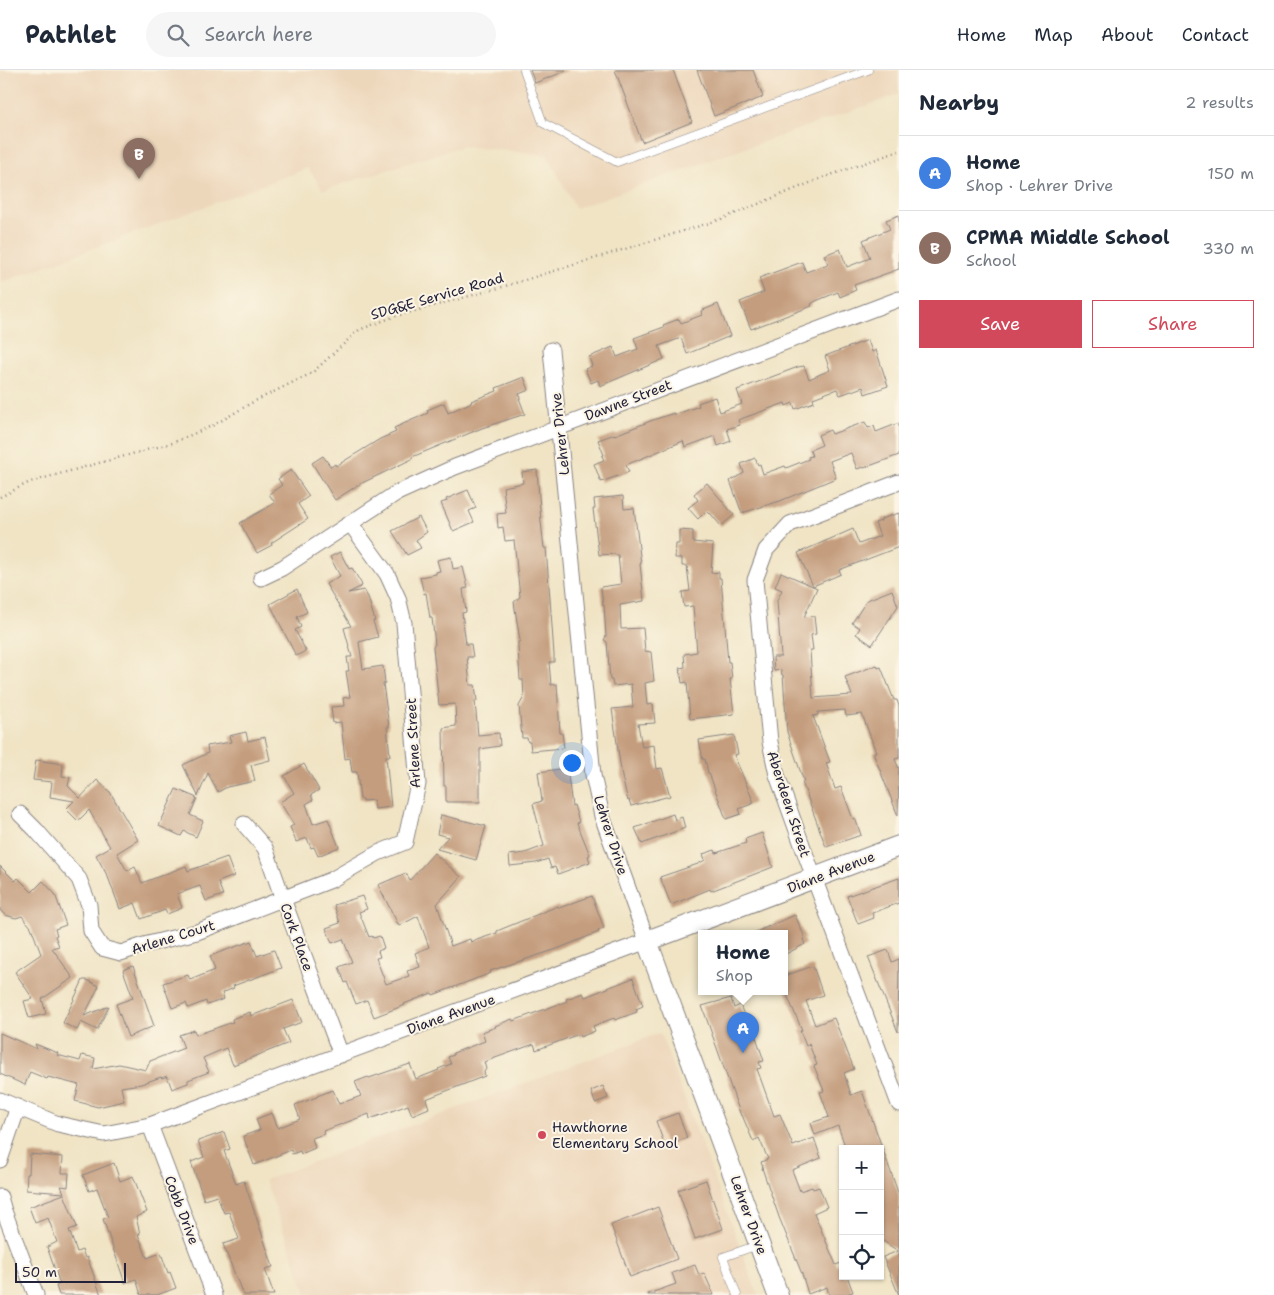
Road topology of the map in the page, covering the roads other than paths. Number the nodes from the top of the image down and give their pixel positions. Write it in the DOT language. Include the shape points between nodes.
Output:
graph roads {
  1 [pos="524,70"];
  2 [pos="868,70"];
  3 [pos="899,299"];
  4 [pos="550,350"];
  5 [pos="559,426"];
  6 [pos="899,482"];
  7 [pos="350,523"];
  8 [pos="261,578"];
  9 [pos="20,814"];
  10 [pos="244,824"];
  11 [pos="899,846"];
  12 [pos="814,878"];
  13 [pos="283,900"];
  14 [pos="648,941"];
  15 [pos="341,1055"];
  16 [pos="0,1100"];
  17 [pos="899,1104"];
  18 [pos="18,1107"];
  19 [pos="150,1124"];
  20 [pos="0,1160"];
  21 [pos="0,1197"];
  22 [pos="760,1244"];
  23 [pos="36,1295"];
  24 [pos="214,1295"];
  25 [pos="737,1295"];
  26 [pos="778,1295"];
  1 -- 2 [label="lane" via="544,123 617,162"];
  3 -- 5 [label="street, Dawne Street"];
  4 -- 5 [label="street, Lehrer Drive"];
  5 -- 7 [label="street, Dawne Street" via="395,494"];
  5 -- 14 [label="street, Lehrer Drive" via="593,775 602,816"];
  6 -- 12 [label="street, Aberdeen Street" via="790,524 766,550 755,580 770,742 777,775"];
  7 -- 8 [label="street, Dawne Street" via="282,568"];
  7 -- 13 [label="street, Arlene Street" via="387,574 398,598 404,622 418,784 405,842 378,853 331,880"];
  9 -- 13 [label="street, Arlene Court" via="79,879 89,905 91,931 102,948 121,953 196,932"];
  10 -- 13 [label="street, Cork Place" via="265,848"];
  11 -- 12 [label="street, Diane Avenue"];
  12 -- 14 [label="street, Diane Avenue"];
  12 -- 17 [label="street, Aberdeen Street"];
  13 -- 15 [label="street, Cork Place"];
  14 -- 15 [label="street, Diane Avenue"];
  14 -- 22 [label="street, Lehrer Drive"];
  15 -- 19 [label="street, Diane Avenue"];
  16 -- 18 [label="street, Diane Avenue"];
  18 -- 19 [label="street, Diane Avenue" via="58,1124 104,1134"];
  18 -- 20 [label="street"];
  19 -- 24 [label="street, Cobb Drive"];
  21 -- 23 [label="street"];
  22 -- 25 [label="lane" via="723,1258"];
  22 -- 26 [label="street, Lehrer Drive"];
}
